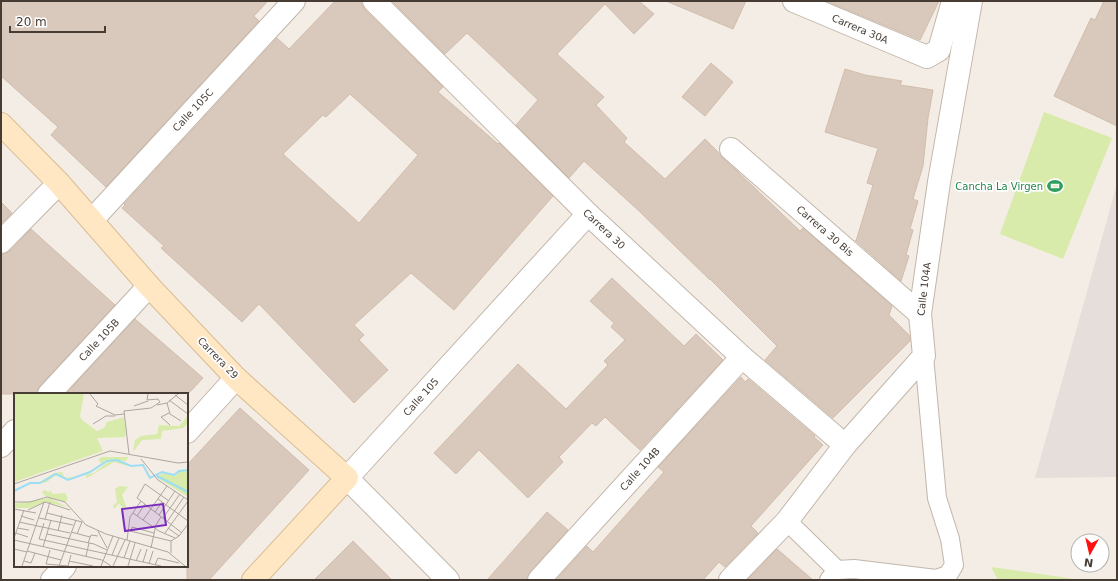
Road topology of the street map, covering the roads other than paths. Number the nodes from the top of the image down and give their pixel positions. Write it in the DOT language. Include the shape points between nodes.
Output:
graph roads {
  1 [pos="294,1"];
  2 [pos="374,1"];
  3 [pos="794,1"];
  4 [pos="953,1"];
  5 [pos="971,1"];
  6 [pos="1,124"];
  7 [pos="731,149"];
  8 [pos="59,182"];
  9 [pos="588,214"];
  10 [pos="92,220"];
  11 [pos="1,242"];
  12 [pos="149,286"];
  13 [pos="920,314"];
  14 [pos="924,356"];
  15 [pos="742,357"];
  16 [pos="236,378"];
  17 [pos="50,393"];
  18 [pos="188,431"];
  19 [pos="14,432"];
  20 [pos="845,445"];
  21 [pos="1,446"];
  22 [pos="347,478"];
  23 [pos="787,521"];
  24 [pos="63,567"];
  25 [pos="833,575"];
  26 [pos="52,580"];
  27 [pos="254,580"];
  28 [pos="448,580"];
  29 [pos="539,580"];
  30 [pos="730,580"];
  1 -- 10 [label="street, Calle 105C"];
  2 -- 9 [label="street, Carrera 30"];
  3 -- 4 [label="street, Carrera 30A" via="927,57 939,50"];
  5 -- 13 [label="street, Calle 104A" via="939,182"];
  6 -- 8 [label="street, Carrera 29"];
  7 -- 13 [label="street, Carrera 30 Bis"];
  8 -- 10 [label="street, Carrera 29"];
  8 -- 11 [label="street"];
  9 -- 15 [label="street, Carrera 30"];
  9 -- 22 [label="street, Calle 105"];
  10 -- 12 [label="street, Carrera 29"];
  12 -- 16 [label="street, Carrera 29"];
  12 -- 17 [label="street, Calle 105B"];
  13 -- 14 [label="street, Calle 104A"];
  14 -- 20 [label="street"];
  14 -- 25 [label="lane" via="937,498 950,539 954,565 948,575 936,579 854,569"];
  15 -- 20 [label="street, Carrera 30"];
  15 -- 29 [label="street, Calle 104B"];
  16 -- 18 [label="street"];
  16 -- 22 [label="street, Carrera 29"];
  19 -- 21 [label="street"];
  20 -- 23 [label="street"];
  22 -- 27 [label="street, Calle 105"];
  22 -- 28 [label="street, Carrera 29"];
  23 -- 25 [label="lane"];
  23 -- 30 [label="street"];
  24 -- 26 [label="street"];
}
